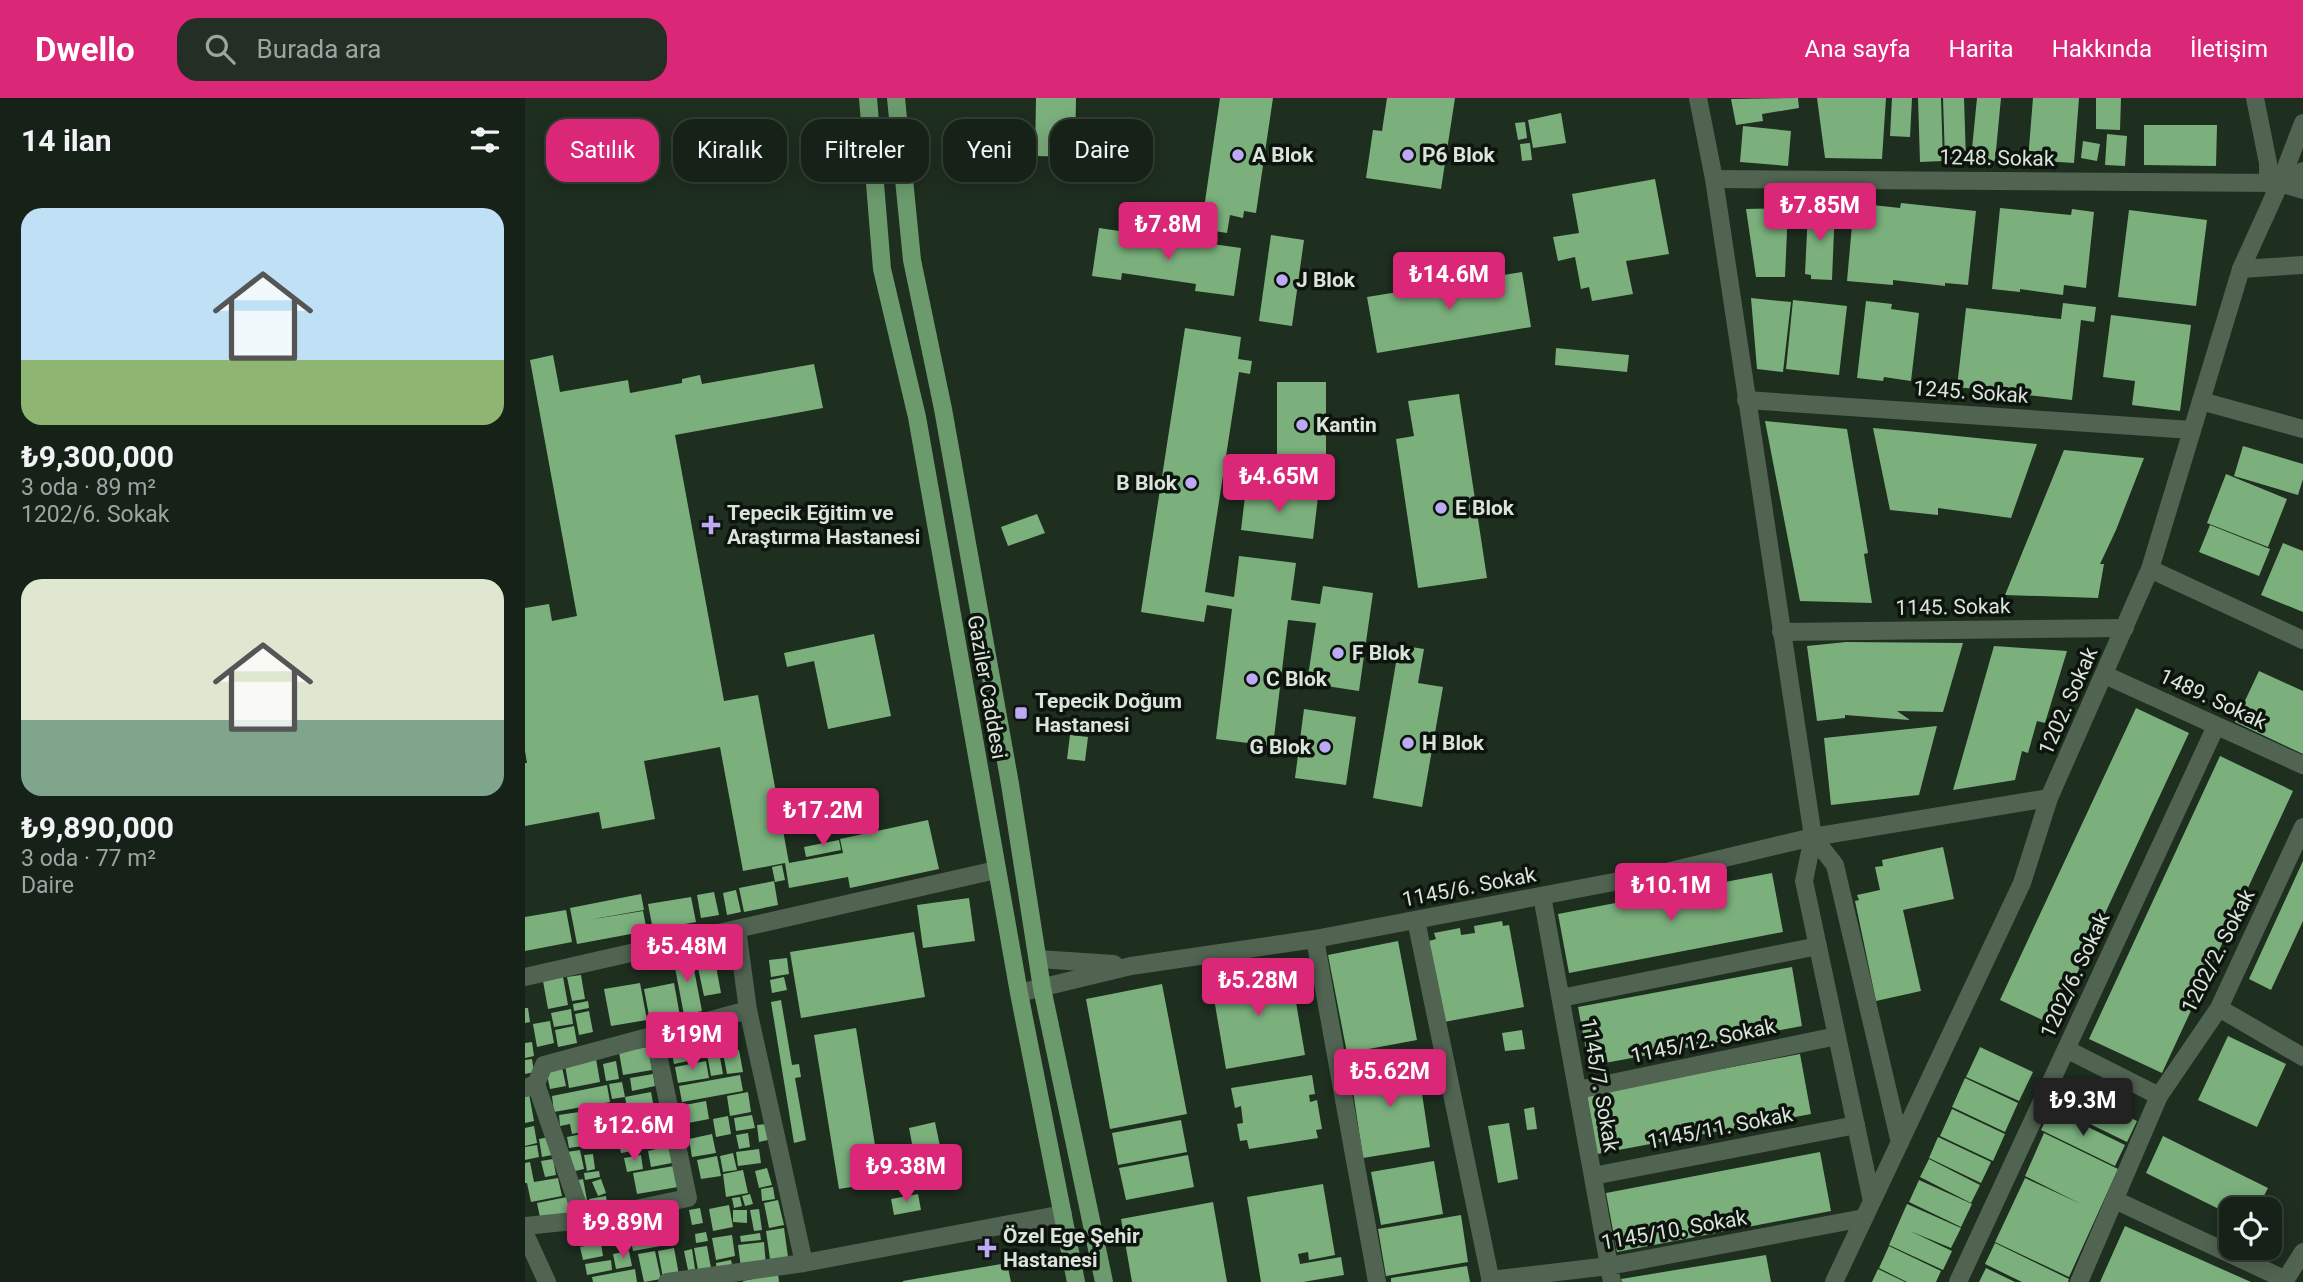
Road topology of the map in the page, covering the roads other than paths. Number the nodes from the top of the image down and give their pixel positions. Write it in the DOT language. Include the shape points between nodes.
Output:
graph roads {
  1 [pos="868,98"];
  2 [pos="885,98"];
  3 [pos="896,98"];
  4 [pos="1698,98"];
  5 [pos="2255,98"];
  6 [pos="2303,123"];
  7 [pos="2303,171"];
  8 [pos="1714,179"];
  9 [pos="2278,184"];
  10 [pos="2303,191"];
  11 [pos="909,229"];
  12 [pos="2303,265"];
  13 [pos="2242,269"];
  14 [pos="1746,400"];
  15 [pos="2201,401"];
  16 [pos="2303,429"];
  17 [pos="2192,430"];
  18 [pos="2150,569"];
  19 [pos="2125,628"];
  20 [pos="1781,632"];
  21 [pos="2303,640"];
  22 [pos="2105,675"];
  23 [pos="2216,726"];
  24 [pos="2303,765"];
  25 [pos="2049,798"];
  26 [pos="2303,827"];
  27 [pos="1813,837"];
  28 [pos="996,870"];
  29 [pos="1542,896"];
  30 [pos="1416,920"];
  31 [pos="737,929"];
  32 [pos="1315,939"];
  33 [pos="1818,947"];
  34 [pos="1038,959"];
  35 [pos="1131,965"];
  36 [pos="525,977"];
  37 [pos="1042,988"];
  38 [pos="1019,993"];
  39 [pos="1561,998"];
  40 [pos="2219,1008"];
  41 [pos="748,1010"];
  42 [pos="654,1035"];
  43 [pos="1837,1036"];
  44 [pos="2066,1049"];
  45 [pos="2303,1056"];
  46 [pos="531,1086"];
  47 [pos="1578,1090"];
  48 [pos="2159,1096"];
  49 [pos="1856,1125"];
  50 [pos="1900,1143"];
  51 [pos="1593,1176"];
  52 [pos="1872,1200"];
  53 [pos="2115,1200"];
  54 [pos="1063,1214"];
  55 [pos="1864,1217"];
  56 [pos="583,1220"];
  57 [pos="525,1226"];
  58 [pos="525,1234"];
  59 [pos="2303,1251"];
  60 [pos="529,1256"];
  61 [pos="804,1264"];
  62 [pos="1611,1274"];
  63 [pos="706,1279"];
  64 [pos="1490,1281"];
  65 [pos="2290,1281"];
  66 [pos="547,1282"];
  67 [pos="667,1282"];
  68 [pos="1076,1282"];
  69 [pos="1104,1282"];
  70 [pos="1377,1282"];
  71 [pos="1834,1282"];
  72 [pos="1958,1282"];
  73 [pos="2079,1282"];
  1 -- 28 [label="main road, Gaziler Caddesi" via="882,269 917,417"];
  2 -- 11 [label="main road" via="893,195"];
  3 -- 11 [label="main road, Gaziler Caddesi"];
  4 -- 8 [label="street"];
  5 -- 9 [label="street" via="2267,163"];
  6 -- 9 [label="street, 1202. Sokak"];
  7 -- 9 [label="street"];
  8 -- 9 [label="street, 1248. Sokak"];
  8 -- 14 [label="street"];
  9 -- 10 [label="street"];
  9 -- 13 [label="street, 1202. Sokak"];
  11 -- 34 [label="main road, Gaziler Caddesi"];
  12 -- 13 [label="street"];
  13 -- 15 [label="street, 1202. Sokak"];
  14 -- 17 [label="street, 1245. Sokak"];
  14 -- 20 [label="street"];
  15 -- 16 [label="street"];
  15 -- 17 [label="street, 1202. Sokak"];
  17 -- 18 [label="street, 1202. Sokak"];
  18 -- 19 [label="street, 1202. Sokak"];
  18 -- 21 [label="street"];
  19 -- 20 [label="street, 1145. Sokak"];
  19 -- 22 [label="street, 1202. Sokak"];
  20 -- 27 [label="street"];
  22 -- 23 [label="street, 1489. Sokak"];
  22 -- 25 [label="street, 1202. Sokak"];
  23 -- 24 [label="street, 1489. Sokak"];
  23 -- 44 [label="street, 1202/6. Sokak"];
  25 -- 27 [label="street, 1145/6. Sokak"];
  25 -- 50 [label="street, 1202. Sokak" via="2022,883"];
  26 -- 40 [label="street, 1202/2. Sokak"];
  27 -- 29 [label="street, 1145/6. Sokak"];
  27 -- 33 [label="street" via="1804,881"];
  27 -- 50 [label="street" via="1835,865"];
  28 -- 31 [label="street"];
  28 -- 38 [label="main road, Gaziler Caddesi"];
  29 -- 30 [label="street, 1145/6. Sokak"];
  29 -- 39 [label="street, 1145/7. Sokak"];
  30 -- 32 [label="street, 1145/6. Sokak"];
  30 -- 64 [label="street"];
  31 -- 36 [label="street"];
  31 -- 41 [label="street"];
  32 -- 35 [label="street, 1145/6. Sokak"];
  32 -- 70 [label="street"];
  33 -- 39 [label="street"];
  33 -- 43 [label="street"];
  34 -- 35 [label="street, 1145/6. Sokak"];
  34 -- 37 [label="main road, Gaziler Caddesi"];
  35 -- 37 [label="street, 1145/6. Sokak"];
  37 -- 38 [label="street, 1145/6. Sokak"];
  37 -- 69 [label="main road, Gaziler Caddesi"];
  38 -- 54 [label="main road, Gaziler Caddesi"];
  39 -- 47 [label="street, 1145/7. Sokak"];
  40 -- 45 [label="street"];
  40 -- 48 [label="street, 1202/2. Sokak"];
  41 -- 42 [label="street"];
  41 -- 61 [label="street"];
  42 -- 46 [label="street" via="544,1065"];
  42 -- 56 [label="street" via="688,1198"];
  43 -- 47 [label="street, 1145/12. Sokak"];
  43 -- 49 [label="street"];
  44 -- 48 [label="street"];
  44 -- 72 [label="street, 1202/6. Sokak"];
  46 -- 56 [label="street"];
  47 -- 51 [label="street, 1145/7. Sokak"];
  48 -- 53 [label="street, 1202/2. Sokak"];
  49 -- 51 [label="street, 1145/11. Sokak"];
  49 -- 52 [label="street"];
  50 -- 52 [label="street, 1202. Sokak"];
  51 -- 62 [label="street, 1145/7. Sokak"];
  52 -- 55 [label="street, 1202. Sokak"];
  53 -- 65 [label="street"];
  53 -- 73 [label="street, 1202/2. Sokak"];
  54 -- 61 [label="street"];
  54 -- 68 [label="main road, Gaziler Caddesi"];
  55 -- 62 [label="street, 1145/10. Sokak"];
  55 -- 71 [label="street, 1202. Sokak"];
  56 -- 57 [label="street"];
  58 -- 60 [label="street"];
  59 -- 65 [label="street"];
  60 -- 66 [label="street"];
  61 -- 63 [label="street"];
  62 -- 64 [label="street, 1145/10. Sokak"];
  63 -- 67 [label="street"];
}
